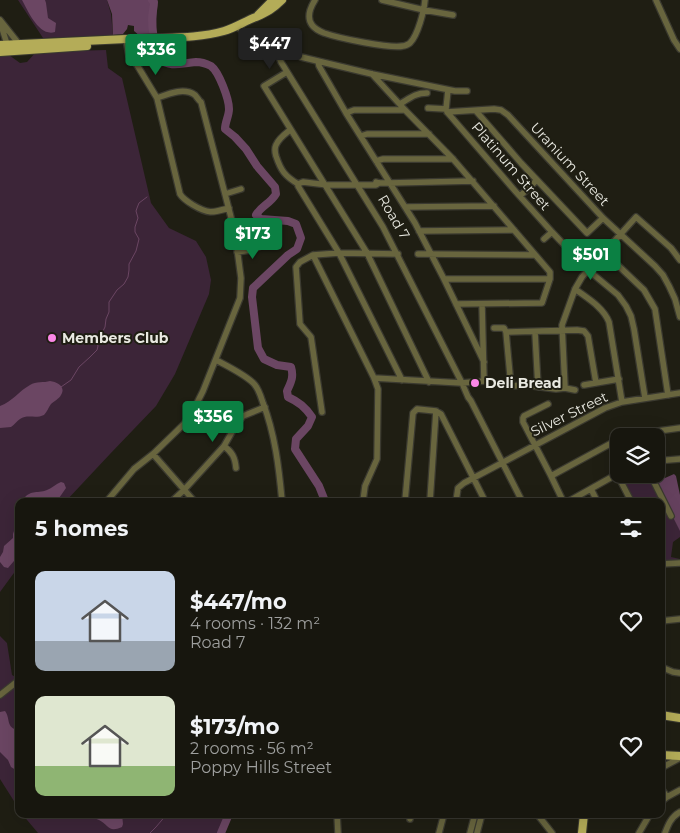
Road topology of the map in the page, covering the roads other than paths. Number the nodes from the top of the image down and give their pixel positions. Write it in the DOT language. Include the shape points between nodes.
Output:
graph roads {
  1 [pos="273,0"];
  2 [pos="282,0"];
  3 [pos="315,0"];
  4 [pos="382,0"];
  5 [pos="425,0"];
  6 [pos="656,0"];
  7 [pos="424,10"];
  8 [pos="453,15"];
  9 [pos="257,16"];
  10 [pos="239,25"];
  11 [pos="677,39"];
  12 [pos="133,40"];
  13 [pos="6,47"];
  14 [pos="19,48"];
  15 [pos="680,49"];
  16 [pos="0,52"];
  17 [pos="278,55"];
  18 [pos="318,61"];
  19 [pos="288,72"];
  20 [pos="372,74"];
  21 [pos="448,90"];
  22 [pos="467,91"];
  23 [pos="427,92"];
  24 [pos="157,98"];
  25 [pos="400,104"];
  26 [pos="428,108"];
  27 [pos="405,110"];
  28 [pos="447,110"];
  29 [pos="476,111"];
  30 [pos="346,113"];
  31 [pos="290,130"];
  32 [pos="429,134"];
  33 [pos="361,136"];
  34 [pos="453,159"];
  35 [pos="376,161"];
  36 [pos="537,180"];
  37 [pos="473,182"];
  38 [pos="357,183"];
  39 [pos="389,183"];
  40 [pos="298,184"];
  41 [pos="324,184"];
  42 [pos="241,189"];
  43 [pos="225,194"];
  44 [pos="520,196"];
  45 [pos="494,206"];
  46 [pos="405,207"];
  47 [pos="229,208"];
  48 [pos="603,218"];
  49 [pos="514,230"];
  50 [pos="419,231"];
  51 [pos="552,232"];
  52 [pos="620,234"];
  53 [pos="544,239"];
  54 [pos="261,246"];
  55 [pos="237,252"];
  56 [pos="604,252"];
  57 [pos="339,253"];
  58 [pos="367,253"];
  59 [pos="430,253"];
  60 [pos="398,254"];
  61 [pos="418,254"];
  62 [pos="313,255"];
  63 [pos="534,255"];
  64 [pos="680,260"];
  65 [pos="588,270"];
  66 [pos="444,279"];
  67 [pos="550,279"];
  68 [pos="574,289"];
  69 [pos="456,304"];
  70 [pos="482,304"];
  71 [pos="680,317"];
  72 [pos="494,328"];
  73 [pos="561,331"];
  74 [pos="506,332"];
  75 [pos="535,332"];
  76 [pos="216,360"];
  77 [pos="484,362"];
  78 [pos="374,378"];
  79 [pos="402,380"];
  80 [pos="619,380"];
  81 [pos="429,382"];
  82 [pos="463,383"];
  83 [pos="596,384"];
  84 [pos="584,385"];
  85 [pos="538,387"];
  86 [pos="565,388"];
  87 [pos="576,390"];
  88 [pos="680,393"];
  89 [pos="668,395"];
  90 [pos="646,398"];
  91 [pos="622,402"];
  92 [pos="548,404"];
  93 [pos="265,407"];
  94 [pos="436,411"];
  95 [pos="322,412"];
  96 [pos="680,428"];
  97 [pos="665,430"];
  98 [pos="610,443"];
  99 [pos="535,444"];
  100 [pos="224,446"];
  101 [pos="153,454"];
  102 [pos="680,459"];
  103 [pos="665,460"];
  104 [pos="502,463"];
  105 [pos="236,468"];
  106 [pos="551,476"];
  107 [pos="474,478"];
  108 [pos="610,478"];
  109 [pos="622,483"];
  110 [pos="654,483"];
  111 [pos="590,489"];
  112 [pos="184,490"];
  113 [pos="110,498"];
  114 [pos="175,498"];
  115 [pos="191,498"];
  116 [pos="282,498"];
  117 [pos="363,498"];
  118 [pos="406,498"];
  119 [pos="430,498"];
  120 [pos="456,498"];
  121 [pos="484,498"];
  122 [pos="520,498"];
  123 [pos="561,498"];
  124 [pos="574,498"];
  125 [pos="595,498"];
  126 [pos="629,498"];
  127 [pos="662,498"];
  128 [pos="665,504"];
  129 [pos="671,516"];
  130 [pos="680,563"];
  131 [pos="665,564"];
  132 [pos="680,620"];
  133 [pos="665,621"];
  134 [pos="665,668"];
  135 [pos="680,673"];
  136 [pos="15,683"];
  137 [pos="0,696"];
  138 [pos="665,716"];
  139 [pos="680,718"];
  140 [pos="665,755"];
  141 [pos="680,757"];
  142 [pos="665,766"];
  143 [pos="680,790"];
  144 [pos="665,794"];
  145 [pos="667,797"];
  146 [pos="680,812"];
  147 [pos="337,818"];
  148 [pos="443,818"];
  149 [pos="474,818"];
  150 [pos="481,818"];
  151 [pos="540,818"];
  152 [pos="584,818"];
  153 [pos="588,818"];
  154 [pos="648,818"];
  155 [pos="338,833"];
  156 [pos="439,833"];
  157 [pos="470,833"];
  158 [pos="477,833"];
  159 [pos="552,833"];
  160 [pos="582,833"];
  161 [pos="587,833"];
  162 [pos="639,833"];
  163 [pos="664,833"];
  1 -- 9 [label="main road"];
  2 -- 9 [label="main road" via="272,10"];
  3 -- 7 [label="street" via="308,16 315,29 397,47 411,42"];
  4 -- 7 [label="street"];
  5 -- 7 [label="street"];
  6 -- 11 [label="street"];
  7 -- 8 [label="street"];
  9 -- 10 [label="main road"];
  10 -- 12 [label="main road" via="209,35"];
  10 -- 17 [label="street, Road 7" via="248,37"];
  11 -- 15 [label="street"];
  12 -- 14 [label="main road"];
  12 -- 14 [label="main road" via="64,42"];
  12 -- 24 [label="street" via="129,56"];
  13 -- 14 [label="main road"];
  13 -- 14 [label="street" via="0,20"];
  13 -- 16 [label="main road"];
  17 -- 18 [label="street" via="297,55"];
  17 -- 19 [label="street, Road 7"];
  17 -- 38 [label="street, Road 7"];
  18 -- 20 [label="street"];
  18 -- 30 [label="street"];
  19 -- 31 [label="street" via="264,86"];
  19 -- 38 [label="street, Road 7"];
  20 -- 21 [label="street"];
  20 -- 25 [label="street"];
  21 -- 22 [label="street"];
  21 -- 28 [label="street"];
  23 -- 25 [label="street" via="415,94"];
  24 -- 43 [label="street" via="184,92 197,94"];
  24 -- 47 [label="street" via="180,194 205,212"];
  25 -- 27 [label="street"];
  26 -- 28 [label="street"];
  27 -- 30 [label="street" via="354,110"];
  27 -- 32 [label="street"];
  28 -- 29 [label="street"];
  28 -- 44 [label="street, Platinum Street"];
  29 -- 36 [label="street"];
  29 -- 48 [label="street, Uranium Street" via="494,109 508,115"];
  30 -- 33 [label="street"];
  31 -- 40 [label="street" via="281,137 275,152 280,168"];
  31 -- 41 [label="street"];
  32 -- 33 [label="street"];
  32 -- 34 [label="street"];
  33 -- 35 [label="street"];
  34 -- 35 [label="street" via="383,158"];
  34 -- 37 [label="street"];
  35 -- 39 [label="street"];
  36 -- 44 [label="street"];
  36 -- 48 [label="street" via="587,233"];
  37 -- 39 [label="street"];
  37 -- 45 [label="street"];
  38 -- 39 [label="street"];
  38 -- 41 [label="street"];
  38 -- 60 [label="street, Road 7"];
  39 -- 46 [label="street"];
  40 -- 41 [label="street"];
  40 -- 57 [label="street"];
  41 -- 58 [label="street"];
  42 -- 43 [label="street"];
  43 -- 47 [label="street"];
  44 -- 51 [label="street, Platinum Street"];
  45 -- 46 [label="street"];
  45 -- 49 [label="street"];
  46 -- 50 [label="street"];
  47 -- 55 [label="street"];
  48 -- 52 [label="street, Uranium Street"];
  49 -- 50 [label="street"];
  49 -- 63 [label="street"];
  50 -- 59 [label="street"];
  51 -- 53 [label="street"];
  51 -- 65 [label="street, Platinum Street"];
  52 -- 56 [label="street"];
  52 -- 64 [label="street" via="636,217"];
  52 -- 71 [label="street, Uranium Street" via="663,275"];
  54 -- 55 [label="street"];
  55 -- 76 [label="street" via="240,298"];
  56 -- 65 [label="street"];
  56 -- 89 [label="street" via="644,290 655,309"];
  57 -- 58 [label="street"];
  57 -- 62 [label="street"];
  57 -- 79 [label="street"];
  58 -- 60 [label="street"];
  58 -- 81 [label="street"];
  59 -- 61 [label="street"];
  59 -- 63 [label="street"];
  59 -- 66 [label="street"];
  60 -- 82 [label="street, Road 7"];
  62 -- 78 [label="street"];
  62 -- 95 [label="street" via="296,267 300,324 311,337"];
  63 -- 67 [label="street" via="550,272"];
  65 -- 68 [label="street"];
  65 -- 90 [label="street, Platinum Street" via="618,295 631,316"];
  66 -- 67 [label="street"];
  66 -- 69 [label="street"];
  67 -- 70 [label="street" via="542,303"];
  68 -- 73 [label="street"];
  68 -- 80 [label="street" via="598,306 607,317"];
  69 -- 70 [label="street"];
  69 -- 77 [label="street"];
  70 -- 77 [label="street"];
  72 -- 74 [label="street" via="504,328"];
  73 -- 75 [label="street"];
  73 -- 83 [label="street" via="577,330 588,336"];
  73 -- 86 [label="street"];
  74 -- 75 [label="street"];
  74 -- 85 [label="street" via="511,386"];
  75 -- 85 [label="street"];
  76 -- 93 [label="street" via="253,383"];
  76 -- 101 [label="street" via="192,413"];
  77 -- 82 [label="street" via="484,382"];
  78 -- 79 [label="street"];
  78 -- 117 [label="street" via="378,389 376,459"];
  79 -- 81 [label="street"];
  80 -- 83 [label="street"];
  80 -- 91 [label="street"];
  81 -- 82 [label="street"];
  82 -- 104 [label="street, Road 7"];
  83 -- 84 [label="street"];
  85 -- 86 [label="street"];
  86 -- 87 [label="street"];
  88 -- 89 [label="street, Silver Street"];
  89 -- 90 [label="street, Silver Street"];
  90 -- 91 [label="street, Silver Street"];
  91 -- 99 [label="street, Silver Street"];
  92 -- 99 [label="street" via="523,418"];
  93 -- 100 [label="street" via="243,416"];
  93 -- 116 [label="street" via="277,458"];
  94 -- 107 [label="street" via="441,414"];
  94 -- 118 [label="street" via="417,409 412,413"];
  94 -- 119 [label="street"];
  96 -- 97 [label="street"];
  98 -- 106 [label="street"];
  99 -- 104 [label="street, Silver Street"];
  99 -- 106 [label="street"];
  100 -- 105 [label="street" via="232,453"];
  100 -- 112 [label="street"];
  101 -- 112 [label="street"];
  101 -- 113 [label="street" via="134,469"];
  102 -- 103 [label="street"];
  104 -- 107 [label="street, Silver Street"];
  104 -- 122 [label="street, Road 7"];
  106 -- 123 [label="street"];
  107 -- 120 [label="street, Silver Street" via="458,488"];
  107 -- 121 [label="street"];
  108 -- 111 [label="street"];
  109 -- 126 [label="street"];
  110 -- 127 [label="street"];
  111 -- 124 [label="street"];
  111 -- 125 [label="street"];
  112 -- 114 [label="street"];
  112 -- 115 [label="street"];
  128 -- 129 [label="street"];
  130 -- 131 [label="street"];
  132 -- 133 [label="street"];
  134 -- 135 [label="street"];
  136 -- 137 [label="street"];
  138 -- 139 [label="main road"];
  140 -- 141 [label="main road"];
  141 -- 142 [label="street"];
  143 -- 145 [label="street"];
  144 -- 145 [label="street"];
  146 -- 163 [label="street"];
  147 -- 155 [label="street"];
  148 -- 156 [label="street"];
  149 -- 157 [label="street"];
  150 -- 158 [label="street"];
  151 -- 159 [label="street"];
  152 -- 160 [label="main road"];
  153 -- 161 [label="main road"];
  154 -- 162 [label="street"];
}
